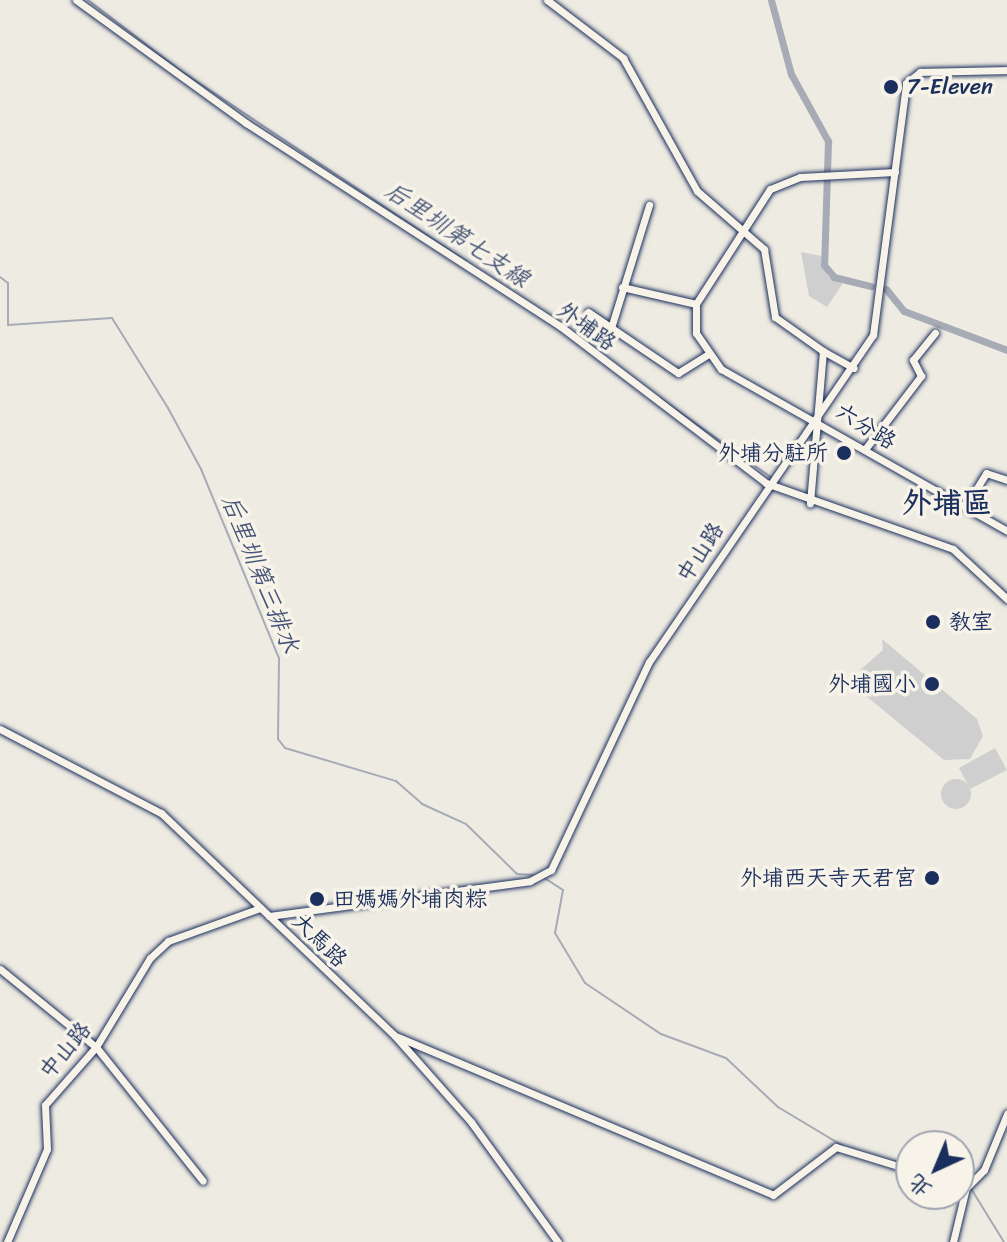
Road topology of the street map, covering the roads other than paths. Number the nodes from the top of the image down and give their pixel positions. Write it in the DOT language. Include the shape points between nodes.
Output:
graph roads {
  1 [pos="76,0"];
  2 [pos="547,0"];
  3 [pos="1007,70"];
  4 [pos="895,172"];
  5 [pos="649,205"];
  6 [pos="739,230"];
  7 [pos="622,287"];
  8 [pos="696,304"];
  9 [pos="588,312"];
  10 [pos="611,328"];
  11 [pos="935,333"];
  12 [pos="823,351"];
  13 [pos="708,354"];
  14 [pos="854,368"];
  15 [pos="820,421"];
  16 [pos="866,448"];
  17 [pos="1007,480"];
  18 [pos="766,483"];
  19 [pos="810,503"];
  20 [pos="965,507"];
  21 [pos="1007,531"];
  22 [pos="1007,599"];
  23 [pos="0,729"];
  24 [pos="260,908"];
  25 [pos="269,916"];
  26 [pos="0,969"];
  27 [pos="395,1036"];
  28 [pos="96,1047"];
  29 [pos="1007,1114"];
  30 [pos="895,1165"];
  31 [pos="975,1177"];
  32 [pos="203,1181"];
  33 [pos="959,1210"];
  34 [pos="7,1242"];
  35 [pos="558,1242"];
  36 [pos="953,1242"];
  1 -- 18 [label="street, 外埔路" via="246,123 560,326"];
  2 -- 6 [label="street" via="623,58 697,191"];
  3 -- 4 [label="street, 中山路" via="911,75"];
  4 -- 6 [label="street" via="781,183"];
  4 -- 14 [label="street, 中山路" via="880,310"];
  5 -- 7 [label="street"];
  6 -- 8 [label="street"];
  6 -- 12 [label="street" via="764,249 775,317"];
  7 -- 8 [label="street"];
  7 -- 10 [label="street"];
  8 -- 13 [label="street" via="696,333"];
  9 -- 10 [label="street"];
  10 -- 13 [label="street" via="678,373"];
  11 -- 16 [label="street" via="913,360 921,376"];
  12 -- 14 [label="street"];
  12 -- 15 [label="street, 六分路"];
  13 -- 15 [label="street" via="721,369"];
  14 -- 15 [label="street, 中山路"];
  15 -- 16 [label="street, 六分路"];
  15 -- 18 [label="street, 中山路"];
  15 -- 19 [label="street"];
  16 -- 20 [label="street, 六分路"];
  17 -- 20 [label="street" via="986,473"];
  18 -- 19 [label="street, 外埔路"];
  18 -- 25 [label="street, 中山路" via="649,662 565,848 542,878"];
  19 -- 22 [label="street, 外埔路" via="953,549"];
  20 -- 21 [label="street, 六分路"];
  23 -- 24 [label="street, 大馬路" via="132,791"];
  24 -- 25 [label="street, 大馬路"];
  24 -- 28 [label="street, 中山路" via="168,941 137,976"];
  25 -- 27 [label="street, 大馬路"];
  26 -- 28 [label="street"];
  27 -- 30 [label="street" via="773,1195 836,1147"];
  27 -- 35 [label="street, 大馬路" via="471,1122"];
  28 -- 32 [label="street"];
  28 -- 34 [label="street, 中山路" via="45,1105 47,1149"];
  29 -- 31 [label="street" via="984,1170"];
  33 -- 36 [label="street"];
}
